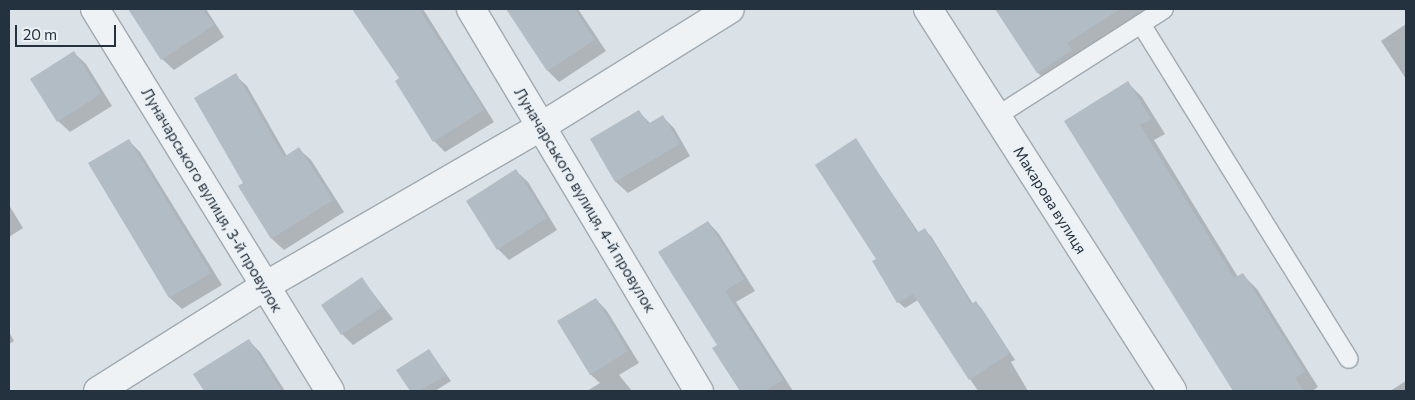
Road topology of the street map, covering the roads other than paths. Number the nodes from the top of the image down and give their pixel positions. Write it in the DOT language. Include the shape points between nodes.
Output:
graph roads {
  1 [pos="95,9"];
  2 [pos="471,9"];
  3 [pos="730,9"];
  4 [pos="928,9"];
  5 [pos="1164,9"];
  6 [pos="1141,24"];
  7 [pos="997,116"];
  8 [pos="542,126"];
  9 [pos="265,286"];
  10 [pos="1349,360"];
  11 [pos="98,391"];
  12 [pos="330,391"];
  13 [pos="699,391"];
  14 [pos="1172,391"];
  1 -- 9 [label="street, Луначарського вулиця, 3-й провулок"];
  2 -- 8 [label="street, Луначарського вулиця, 4-й провулок"];
  3 -- 8 [label="street"];
  4 -- 7 [label="street, Макарова вулиця"];
  5 -- 6 [label="lane"];
  6 -- 7 [label="lane"];
  6 -- 10 [label="lane"];
  7 -- 14 [label="street, Макарова вулиця"];
  8 -- 9 [label="street"];
  8 -- 13 [label="street, Луначарського вулиця, 4-й провулок"];
  9 -- 11 [label="street"];
  9 -- 12 [label="street, Луначарського вулиця, 3-й провулок"];
}
